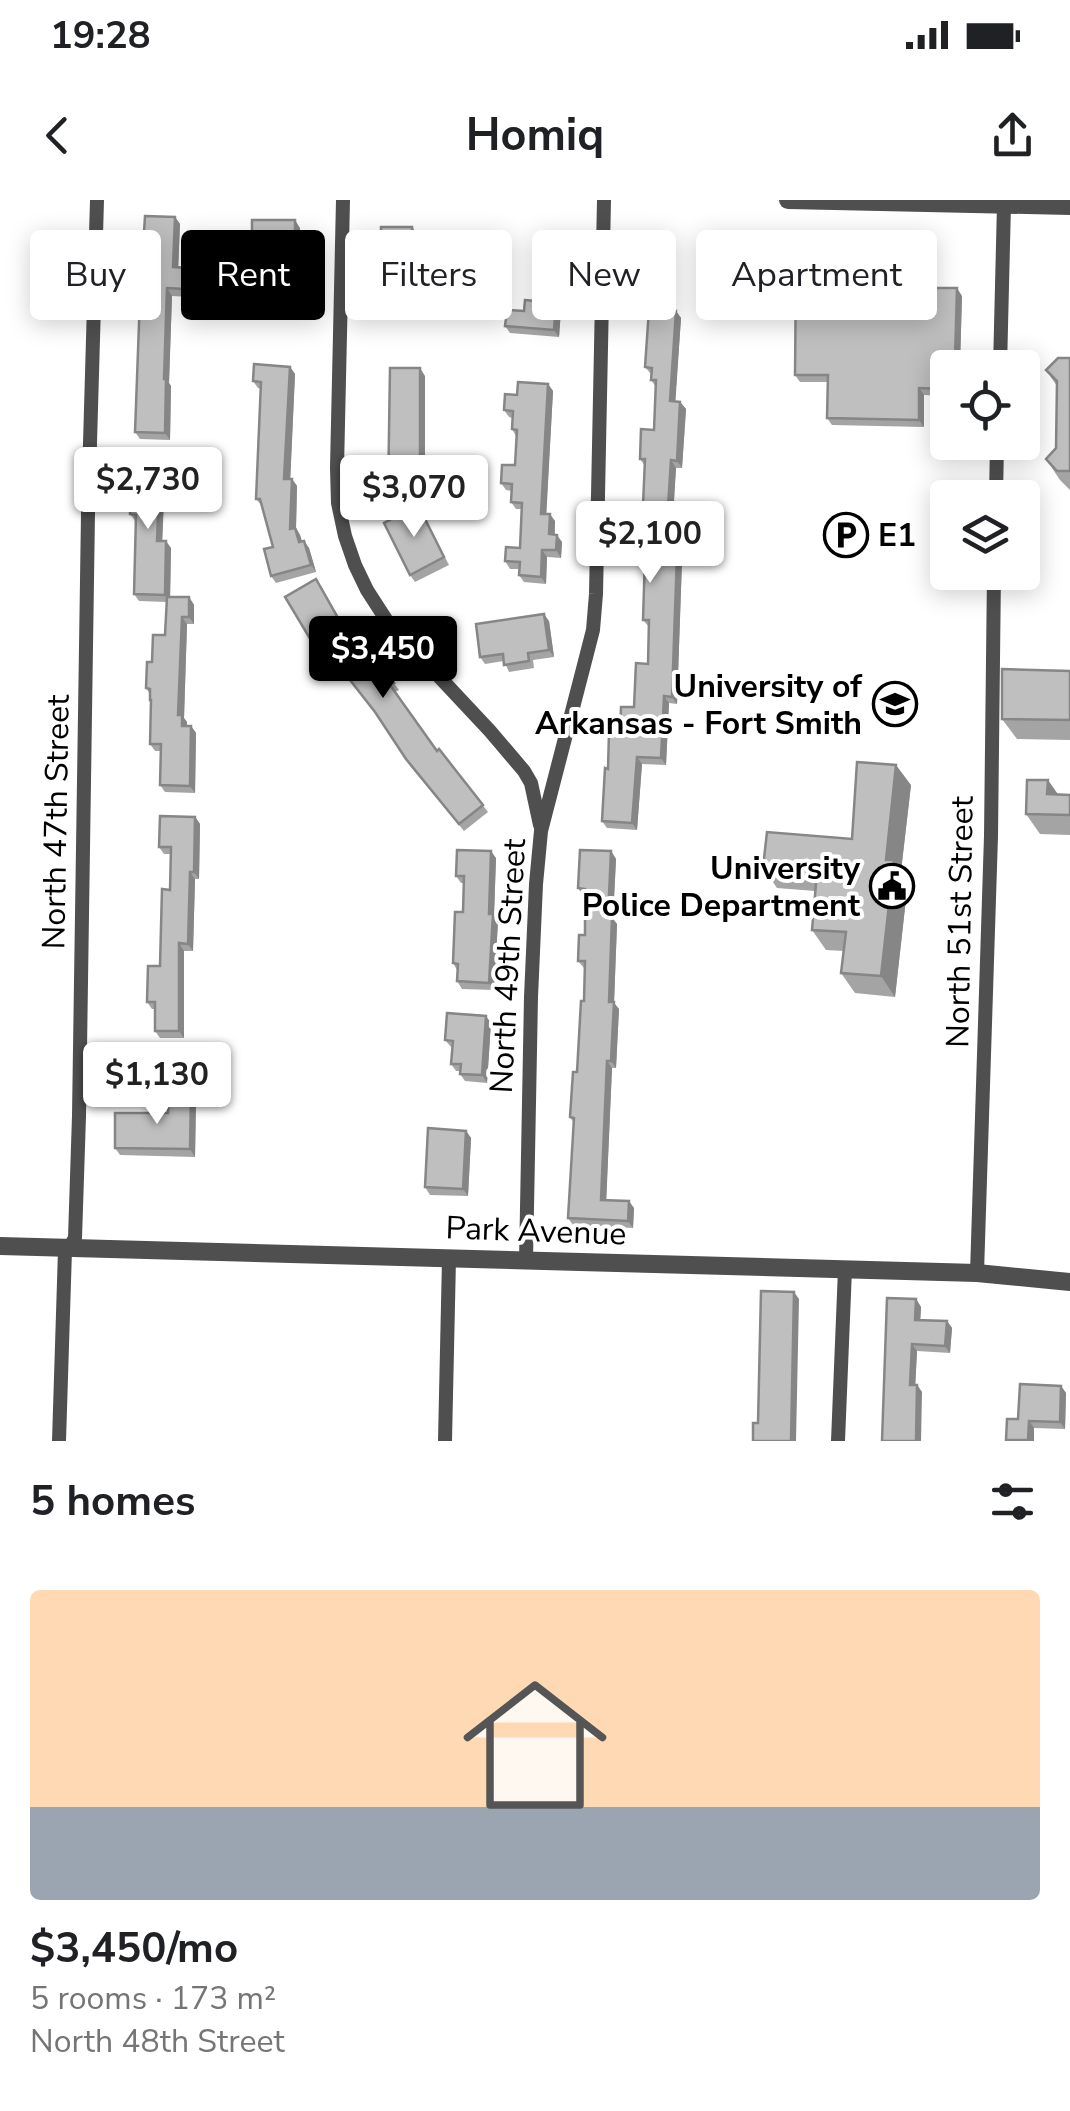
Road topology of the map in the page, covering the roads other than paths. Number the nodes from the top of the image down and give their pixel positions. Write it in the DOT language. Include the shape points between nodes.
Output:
graph roads {
  1 [pos="97,200"];
  2 [pos="343,200"];
  3 [pos="604,200"];
  4 [pos="788,200"];
  5 [pos="1004,204"];
  6 [pos="1070,206"];
  7 [pos="1000,350"];
  8 [pos="994,590"];
  9 [pos="541,831"];
  10 [pos="0,1246"];
  11 [pos="69,1248"];
  12 [pos="449,1259"];
  13 [pos="526,1261"];
  14 [pos="845,1270"];
  15 [pos="977,1273"];
  16 [pos="1070,1282"];
  17 [pos="59,1441"];
  18 [pos="445,1441"];
  19 [pos="838,1441"];
  1 -- 11 [label="street, North 47th Street" via="80,1116 75,1238"];
  2 -- 9 [label="street" via="337,468 346,536 388,621 524,771"];
  3 -- 9 [label="street, North 49th Street" via="596,594"];
  4 -- 5 [label="street"];
  5 -- 6 [label="street"];
  5 -- 7 [label="street"];
  8 -- 15 [label="street, North 51st Street"];
  9 -- 13 [label="street, North 49th Street"];
  10 -- 11 [label="street, Park Avenue"];
  11 -- 12 [label="street, Park Avenue"];
  11 -- 17 [label="street, North 47th Street"];
  12 -- 13 [label="street, Park Avenue"];
  12 -- 18 [label="street"];
  13 -- 14 [label="street, Park Avenue"];
  14 -- 15 [label="street, Park Avenue"];
  14 -- 19 [label="street"];
  15 -- 16 [label="street, Park Avenue"];
}
